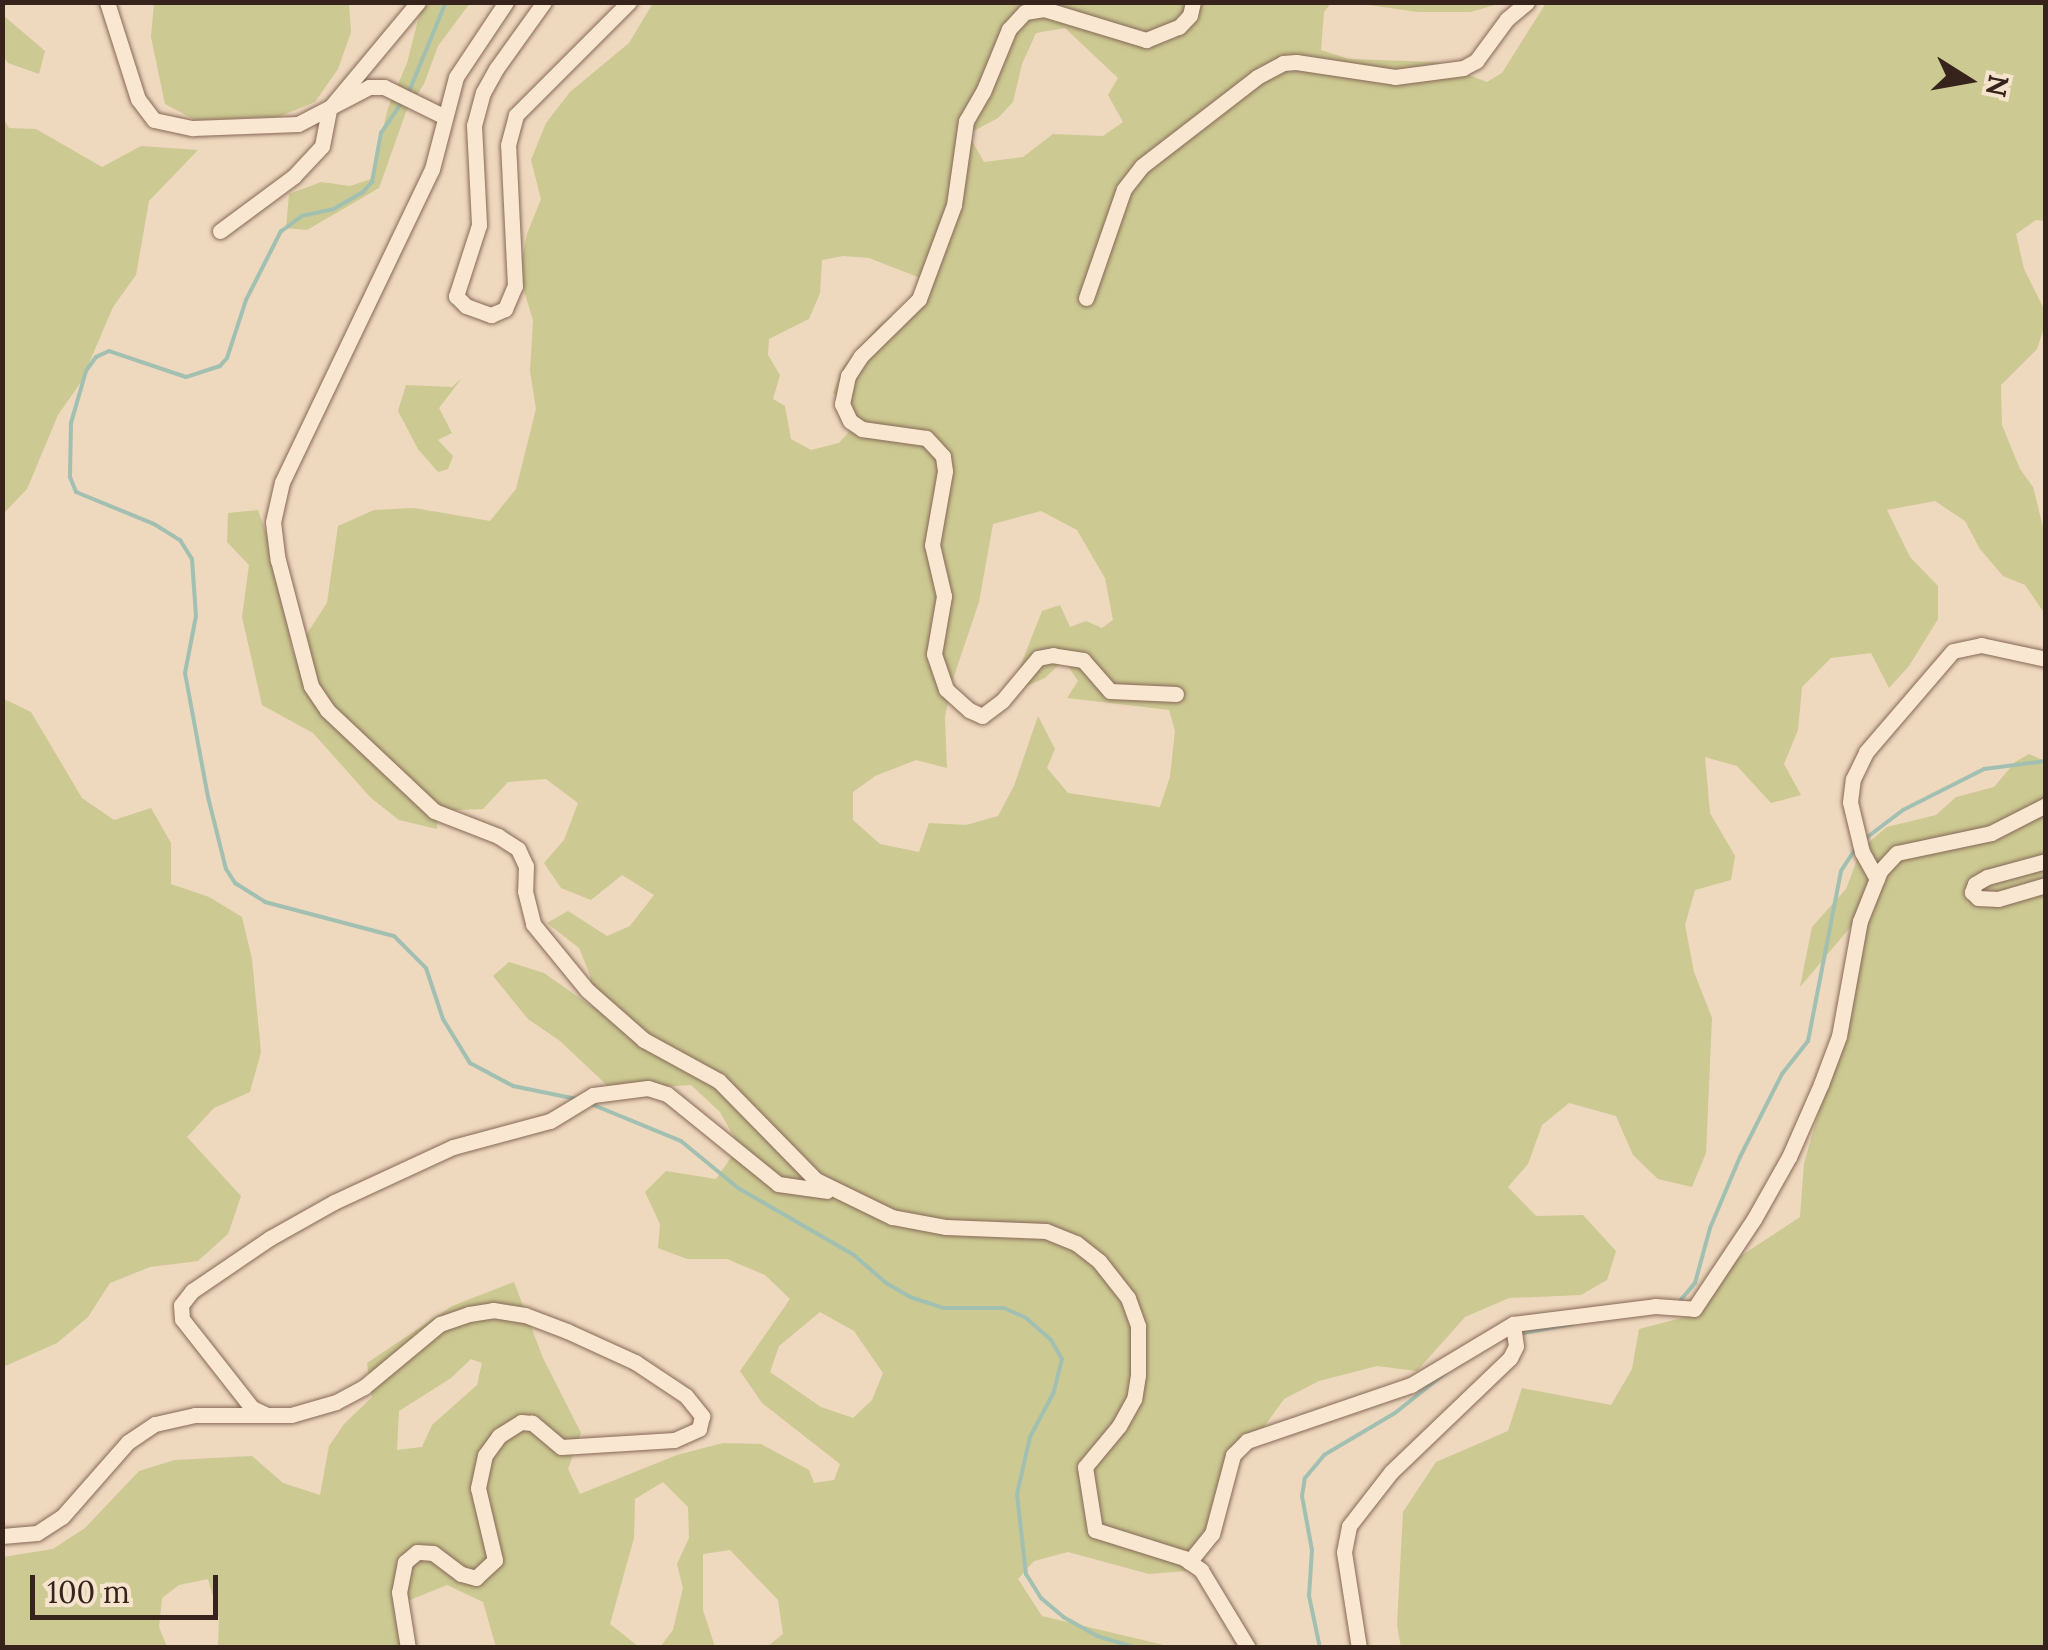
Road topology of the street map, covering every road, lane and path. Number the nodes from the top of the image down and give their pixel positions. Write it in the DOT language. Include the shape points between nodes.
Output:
graph roads {
  1 [pos="107,2"];
  2 [pos="418,2"];
  3 [pos="488,2"];
  4 [pos="506,2"];
  5 [pos="544,2"];
  6 [pos="629,2"];
  7 [pos="1193,2"];
  8 [pos="1526,2"];
  9 [pos="490,22"];
  10 [pos="329,109"];
  11 [pos="440,115"];
  12 [pos="220,232"];
  13 [pos="1086,298"];
  14 [pos="2046,658"];
  15 [pos="1176,694"];
  16 [pos="2046,805"];
  17 [pos="2046,861"];
  18 [pos="1877,879"];
  19 [pos="2046,886"];
  20 [pos="834,1191"];
  21 [pos="1514,1324"];
  22 [pos="269,1415"];
  23 [pos="2,1536"];
  24 [pos="1190,1562"];
  25 [pos="1361,1645"];
  26 [pos="408,1648"];
  27 [pos="1248,1648"];
  1 -- 10 [label="street" via="138,99 154,120 193,128 270,127 298,124"];
  2 -- 10 [label="street"];
  3 -- 9 [label="street"];
  4 -- 9 [label="street"];
  5 -- 6 [label="street" via="496,69 474,125 478,225 456,296 491,315 504,309 514,286 508,145 516,115"];
  7 -- 15 [label="street" via="1180,27 1146,40 1044,9 1025,12 1009,28 966,121 954,205 919,299 861,356 842,404 862,429 926,438 942,456 932,545 944,596 934,654 946,689 969,710 982,716 1038,658 1053,655 1083,660 1110,691"];
  8 -- 13 [label="street" via="1463,68 1395,77 1283,62 1258,77 1133,178 1119,200"];
  9 -- 11 [label="street"];
  10 -- 11 [label="street" via="356,91 384,88"];
  10 -- 12 [label="street" via="322,146"];
  11 -- 20 [label="street" via="432,170 282,482 273,522 278,560 311,686 327,710 434,811 518,849 534,924 618,1021 719,1081"];
  14 -- 18 [label="street" via="1981,644 1952,651 1866,752 1850,802 1862,852"];
  16 -- 18 [label="street" via="1991,833 1897,853"];
  17 -- 19 [label="street" via="1987,877 1972,892 1998,899"];
  18 -- 21 [label="street" via="1860,922 1839,1036 1821,1084 1763,1204 1694,1309 1656,1306"];
  20 -- 22 [label="street" via="778,1184 667,1094 648,1088 593,1095 550,1122 453,1147 270,1238 192,1291 182,1305 182,1319 252,1408"];
  20 -- 24 [label="street" via="892,1217 946,1227 1046,1231 1099,1260 1128,1298 1138,1326 1138,1374 1119,1426 1085,1467 1095,1530"];
  21 -- 24 [label="street" via="1411,1385 1246,1441 1233,1455 1212,1534"];
  21 -- 25 [label="street" via="1510,1358 1391,1472 1349,1526 1344,1552"];
  22 -- 23 [label="street" via="195,1415 154,1424 128,1442 62,1516 38,1533"];
  22 -- 26 [label="street" via="336,1402 440,1324 493,1310 553,1326 636,1362 686,1396 702,1416 700,1430 674,1440 588,1447 562,1447 532,1423 508,1428 486,1455 478,1488 495,1560 476,1578 433,1553 417,1552 405,1562 399,1592"];
  24 -- 27 [label="street" via="1221,1597"];
}
